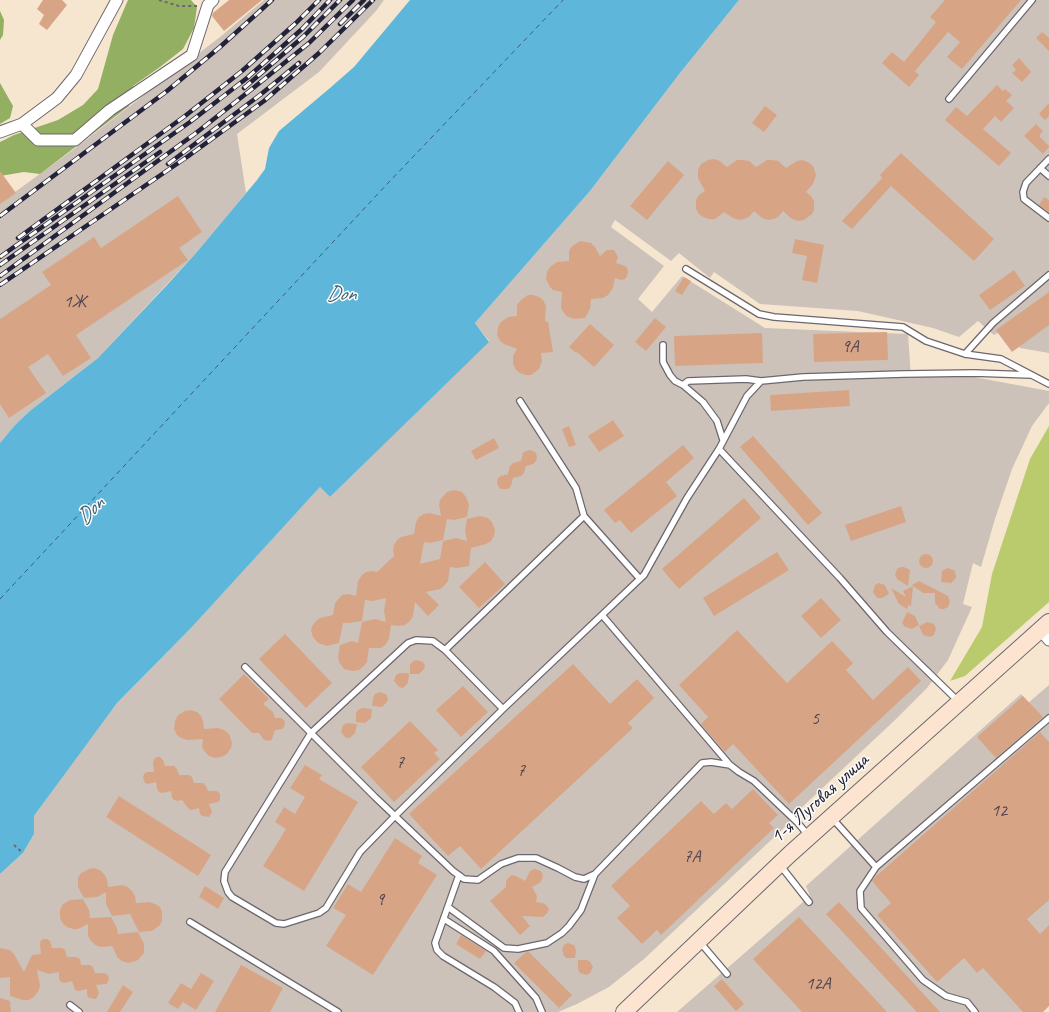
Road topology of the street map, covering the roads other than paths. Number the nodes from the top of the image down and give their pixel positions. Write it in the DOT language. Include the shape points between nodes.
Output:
graph roads {
  1 [pos="117,0"];
  2 [pos="1032,0"];
  3 [pos="211,3"];
  4 [pos="949,98"];
  5 [pos="22,124"];
  6 [pos="0,132"];
  7 [pos="1049,159"];
  8 [pos="1040,168"];
  9 [pos="1049,176"];
  10 [pos="1049,218"];
  11 [pos="686,268"];
  12 [pos="1049,275"];
  13 [pos="663,345"];
  14 [pos="965,354"];
  15 [pos="1031,375"];
  16 [pos="761,381"];
  17 [pos="1049,384"];
  18 [pos="683,385"];
  19 [pos="520,401"];
  20 [pos="723,440"];
  21 [pos="719,449"];
  22 [pos="584,516"];
  23 [pos="640,579"];
  24 [pos="602,615"];
  25 [pos="1046,630"];
  26 [pos="445,650"];
  27 [pos="245,667"];
  28 [pos="959,702"];
  29 [pos="503,708"];
  30 [pos="1049,718"];
  31 [pos="311,733"];
  32 [pos="730,765"];
  33 [pos="395,816"];
  34 [pos="832,817"];
  35 [pos="809,837"];
  36 [pos="779,865"];
  37 [pos="876,867"];
  38 [pos="595,874"];
  39 [pos="459,875"];
  40 [pos="809,902"];
  41 [pos="448,907"];
  42 [pos="444,918"];
  43 [pos="190,922"];
  44 [pos="699,941"];
  45 [pos="727,974"];
  46 [pos="70,1006"];
  47 [pos="80,1012"];
  48 [pos="338,1012"];
  49 [pos="519,1012"];
  50 [pos="542,1012"];
  51 [pos="624,1012"];
  52 [pos="975,1012"];
  1 -- 5 [label="street" via="76,75 57,98"];
  2 -- 4 [label="lane"];
  3 -- 5 [label="street" via="192,55 110,110 75,140 38,140"];
  5 -- 6 [label="street"];
  7 -- 8 [label="lane"];
  8 -- 9 [label="lane"];
  8 -- 10 [label="lane" via="1026,182 1024,199"];
  11 -- 14 [label="lane" via="759,314 903,326 926,341"];
  12 -- 14 [label="lane" via="993,323"];
  13 -- 18 [label="lane" via="663,362 675,381"];
  14 -- 15 [label="lane" via="1001,359"];
  15 -- 16 [label="lane" via="974,372 803,377"];
  15 -- 17 [label="lane"];
  16 -- 18 [label="lane" via="688,381"];
  16 -- 20 [label="lane" via="747,396"];
  18 -- 20 [label="lane" via="703,402 716,421"];
  19 -- 22 [label="lane" via="576,488"];
  20 -- 21 [label="lane"];
  21 -- 23 [label="lane"];
  21 -- 28 [label="lane" via="887,632"];
  22 -- 23 [label="lane"];
  22 -- 26 [label="lane"];
  23 -- 24 [label="lane"];
  24 -- 29 [label="lane"];
  24 -- 32 [label="lane"];
  25 -- 28 [label="main road, 1-я Луговая улица"];
  26 -- 29 [label="lane"];
  26 -- 31 [label="lane" via="433,640 416,640 408,643"];
  27 -- 31 [label="lane"];
  28 -- 34 [label="main road, 1-я Луговая улица"];
  29 -- 33 [label="lane"];
  30 -- 37 [label="lane"];
  31 -- 33 [label="lane"];
  31 -- 33 [label="lane" via="225,872 224,881 232,897 276,924 319,913 326,908 360,852"];
  32 -- 35 [label="lane" via="754,781"];
  32 -- 38 [label="lane" via="702,763"];
  33 -- 39 [label="lane"];
  34 -- 35 [label="main road, 1-я Луговая улица"];
  34 -- 37 [label="lane"];
  35 -- 36 [label="main road, 1-я Луговая улица"];
  36 -- 40 [label="lane"];
  36 -- 44 [label="main road, 1-я Луговая улица"];
  37 -- 52 [label="lane" via="860,891 861,908 923,980 946,996 967,1002"];
  38 -- 39 [label="lane" via="584,879 536,858 518,858 501,864 478,880 464,879"];
  38 -- 41 [label="lane" via="581,910 562,933 547,943 518,949 504,948"];
  39 -- 41 [label="lane"];
  41 -- 42 [label="lane"];
  42 -- 49 [label="lane" via="435,943 437,950 515,1002"];
  42 -- 50 [label="lane" via="494,951 536,998"];
  43 -- 48 [label="lane"];
  44 -- 45 [label="lane"];
  44 -- 51 [label="main road, 1-я Луговая улица"];
  46 -- 47 [label="lane"];
}
